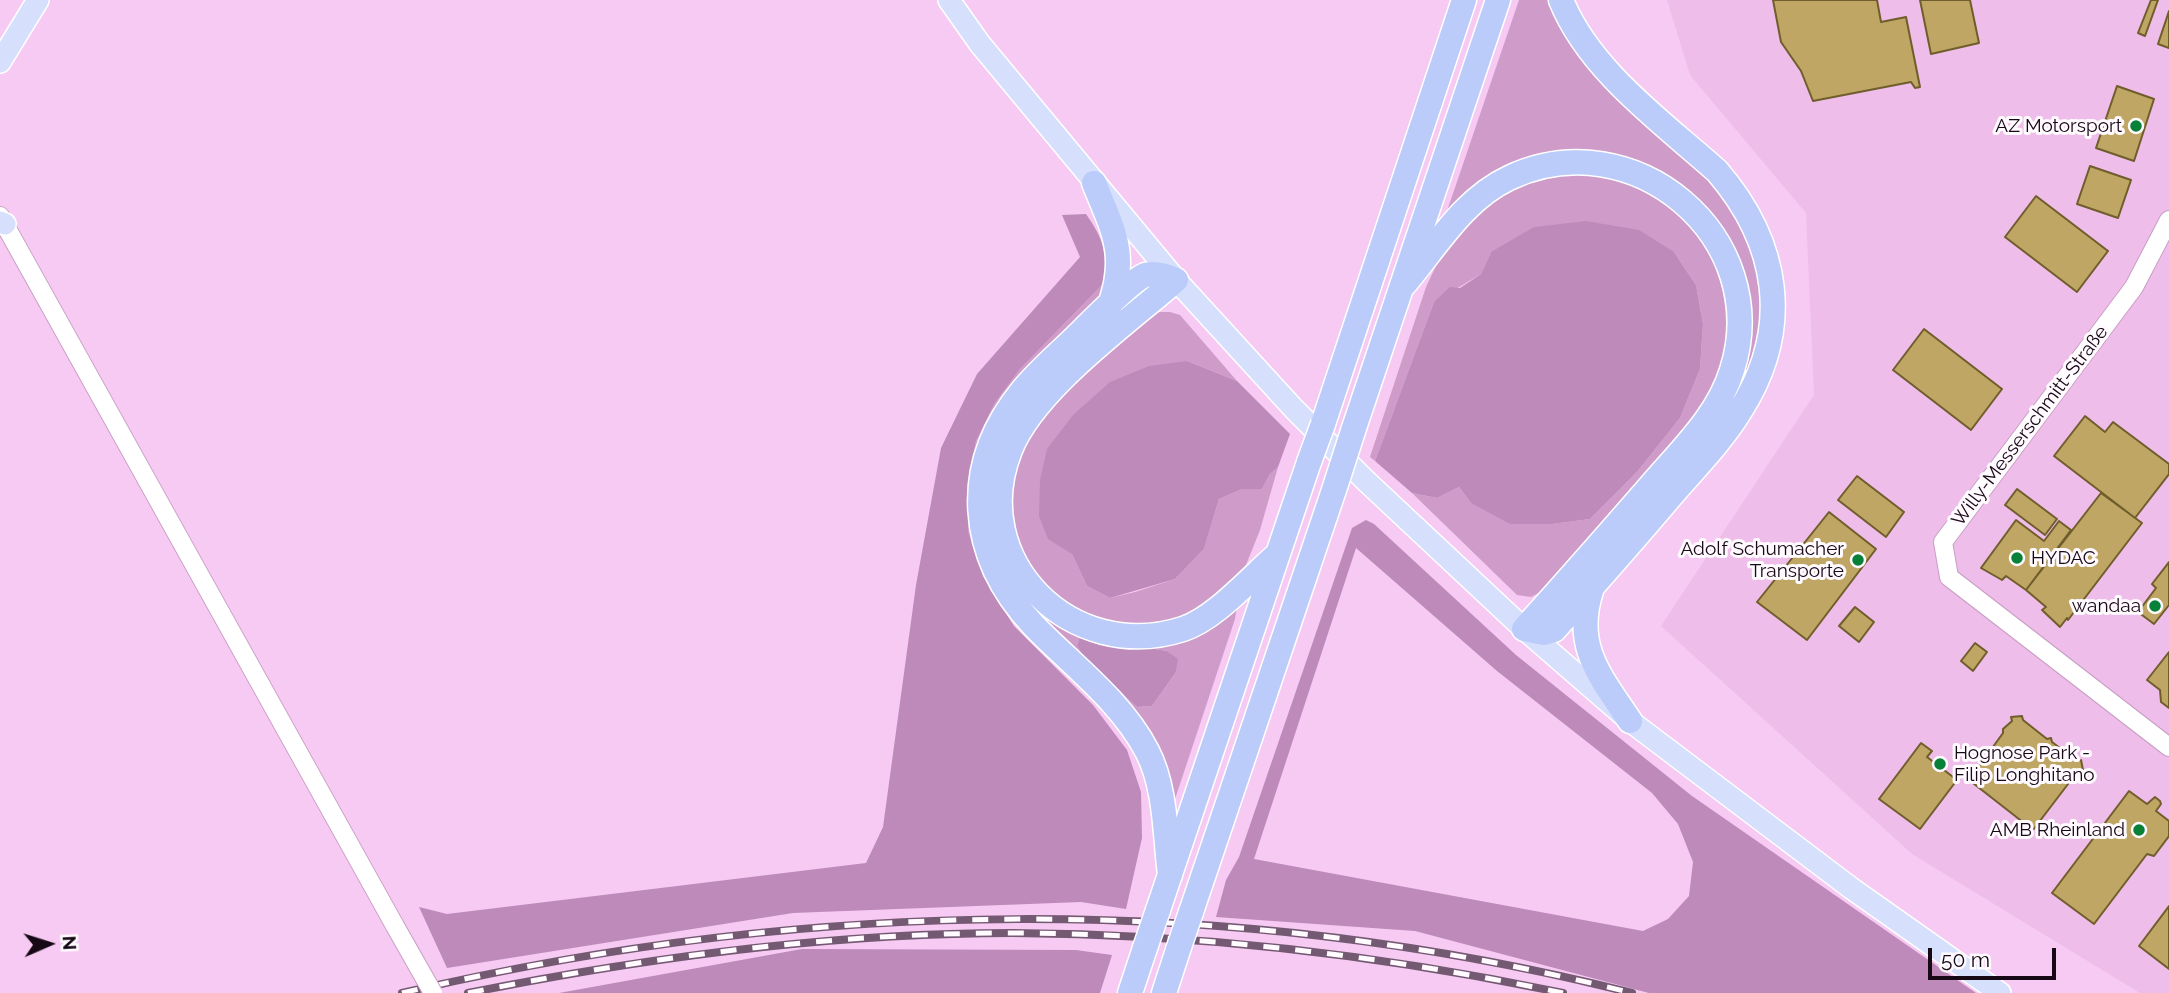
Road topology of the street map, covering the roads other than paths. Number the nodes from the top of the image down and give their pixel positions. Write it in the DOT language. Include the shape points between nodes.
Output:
graph roads {
  1 [pos="38,0"];
  2 [pos="949,0"];
  3 [pos="1465,0"];
  4 [pos="1498,0"];
  5 [pos="1561,0"];
  6 [pos="19,30"];
  7 [pos="0,43"];
  8 [pos="0,62"];
  9 [pos="1094,183"];
  10 [pos="2,220"];
  11 [pos="2169,220"];
  12 [pos="1176,280"];
  13 [pos="1402,287"];
  14 [pos="1110,305"];
  15 [pos="1278,554"];
  16 [pos="1592,588"];
  17 [pos="1524,629"];
  18 [pos="1630,721"];
  19 [pos="2169,747"];
  20 [pos="1170,875"];
  21 [pos="433,993"];
  22 [pos="1130,993"];
  23 [pos="1164,993"];
  24 [pos="2000,993"];
  1 -- 6 [label="main road"];
  2 -- 9 [label="main road"];
  3 -- 15 [label="highway, bridge"];
  4 -- 13 [label="highway"];
  5 -- 16 [label="highway" via="1601,66 1733,190 1763,244 1773,307 1767,354 1739,413"];
  6 -- 7 [label="main road"];
  6 -- 8 [label="main road"];
  9 -- 12 [label="main road"];
  9 -- 14 [label="highway" via="1118,251 1119,270"];
  10 -- 21 [label="street, bridge"];
  11 -- 19 [label="street, Willy-Messerschmitt-Straße" via="2134,287 1943,542 1949,577"];
  12 -- 14 [label="highway" via="1146,275"];
  12 -- 15 [label="highway" via="1060,382 1026,420 1010,449 1001,485 1007,543 1027,584 1067,619 1096,631 1149,637 1202,620"];
  12 -- 17 [label="main road" via="1325,441"];
  13 -- 17 [label="highway" via="1477,198 1508,178 1557,163 1608,165 1654,181 1695,213 1727,262 1740,323 1733,368 1716,407"];
  13 -- 23 [label="highway, bridge"];
  14 -- 20 [label="highway" via="1037,374 1007,413 984,463 981,522 990,559 1013,600 1123,715 1147,752 1159,785"];
  15 -- 20 [label="highway"];
  16 -- 17 [label="highway" via="1555,630"];
  16 -- 18 [label="highway" via="1584,621 1589,654"];
  17 -- 18 [label="main road"];
  18 -- 24 [label="main road" via="1851,888"];
  20 -- 22 [label="highway, bridge"];
}
